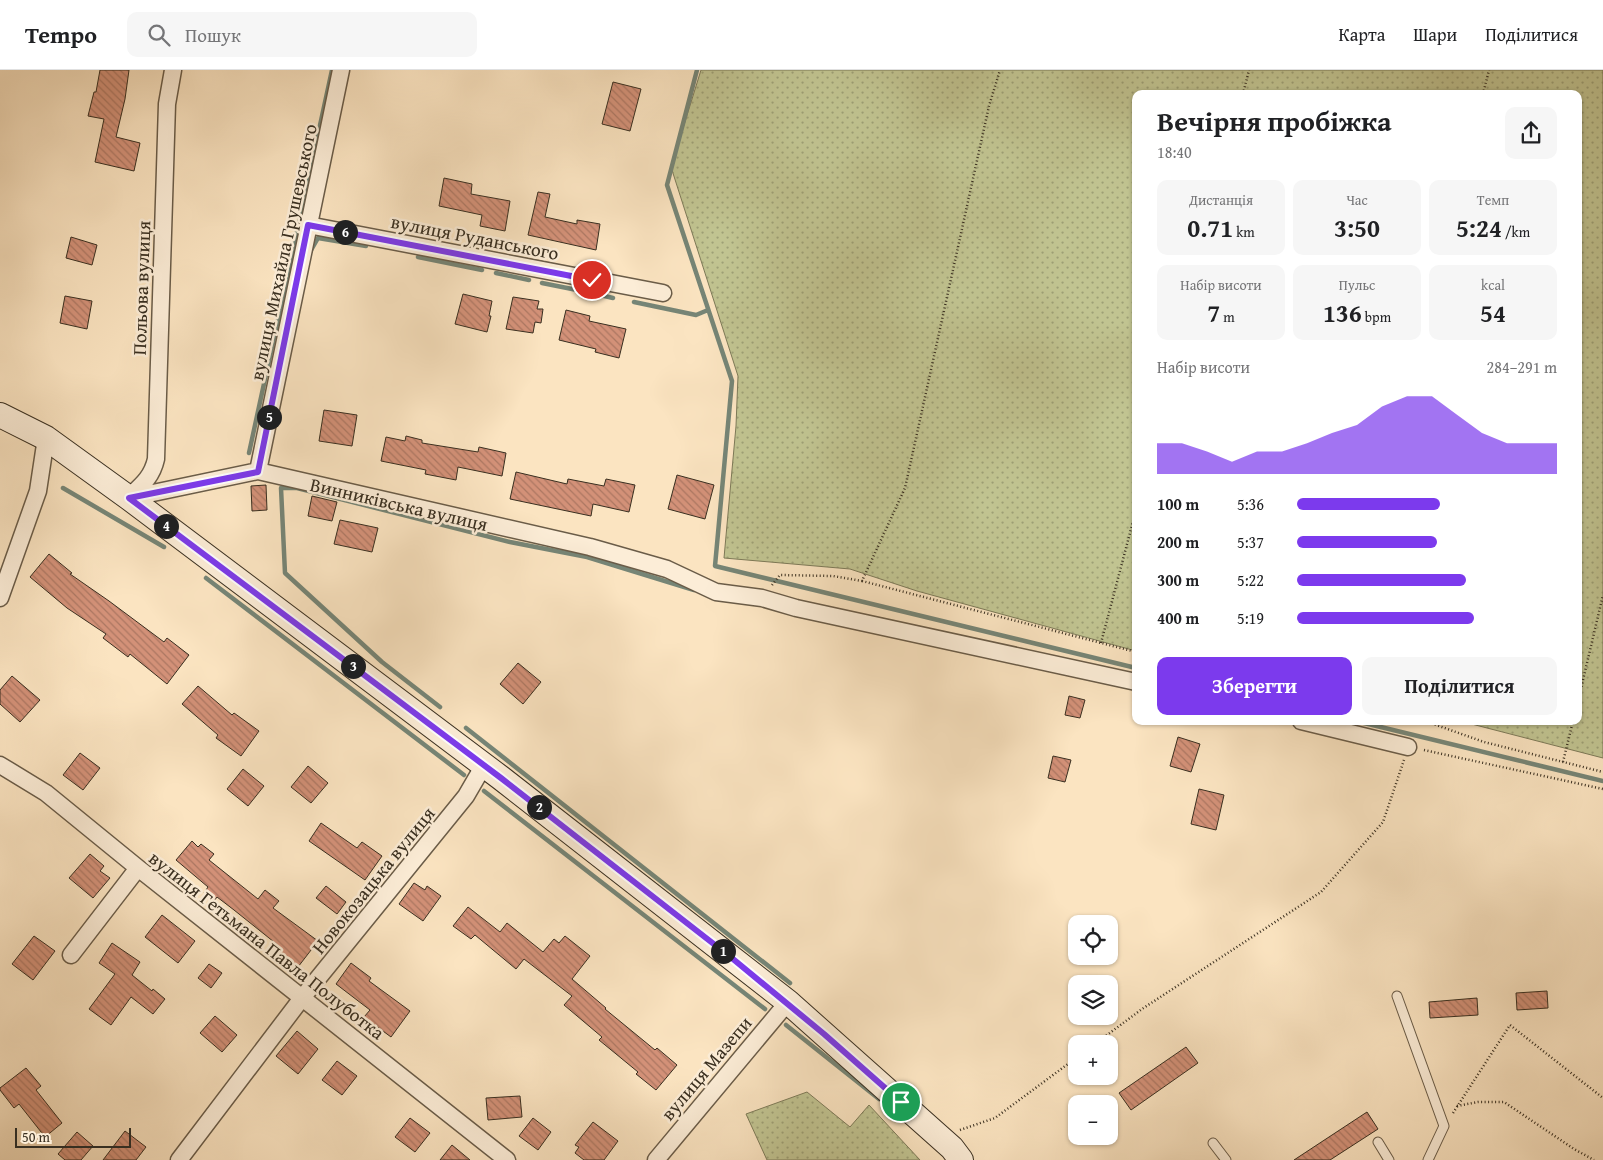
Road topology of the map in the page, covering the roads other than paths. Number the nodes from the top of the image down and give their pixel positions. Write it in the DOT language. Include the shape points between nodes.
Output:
graph roads {
  1 [pos="173,70"];
  2 [pos="341,70"];
  3 [pos="308,225"];
  4 [pos="663,293"];
  5 [pos="0,416"];
  6 [pos="46,438"];
  7 [pos="258,472"];
  8 [pos="129,498"];
  9 [pos="0,598"];
  10 [pos="1132,681"];
  11 [pos="1317,725"];
  12 [pos="1408,747"];
  13 [pos="0,765"];
  14 [pos="484,765"];
  15 [pos="138,868"];
  16 [pos="71,955"];
  17 [pos="1397,996"];
  18 [pos="302,998"];
  19 [pos="788,1002"];
  20 [pos="1378,1142"];
  21 [pos="1213,1143"];
  22 [pos="179,1160"];
  23 [pos="507,1160"];
  24 [pos="656,1160"];
  25 [pos="961,1160"];
  26 [pos="1226,1160"];
  27 [pos="1389,1160"];
  28 [pos="1428,1160"];
  1 -- 8 [label="street, Польова вулиця" via="167,104 156,459 147,481"];
  2 -- 3 [label="street, вулиця Михайла Грушевського"];
  3 -- 4 [label="street, вулиця Руданського"];
  3 -- 7 [label="street, вулиця Михайла Грушевського"];
  5 -- 6 [label="main road"];
  6 -- 8 [label="main road"];
  6 -- 9 [label="street" via="38,491"];
  7 -- 8 [label="street, Винниківська вулиця"];
  7 -- 10 [label="street, Винниківська вулиця" via="590,547 667,569 716,592 762,598"];
  8 -- 14 [label="main road"];
  11 -- 12 [label="street"];
  13 -- 15 [label="street, вулиця Гетьмана Павла Полуботка" via="46,793"];
  14 -- 18 [label="street, Новокозацька вулиця" via="460,803"];
  14 -- 19 [label="main road"];
  15 -- 16 [label="street"];
  15 -- 18 [label="street, вулиця Гетьмана Павла Полуботка"];
  17 -- 28 [label="lane" via="1444,1126"];
  18 -- 22 [label="street, Новокозацька вулиця"];
  18 -- 23 [label="street, вулиця Гетьмана Павла Полуботка"];
  19 -- 24 [label="street, вулиця Мазепи"];
  19 -- 25 [label="main road" via="939,1136"];
  20 -- 27 [label="lane"];
  21 -- 26 [label="lane"];
}
